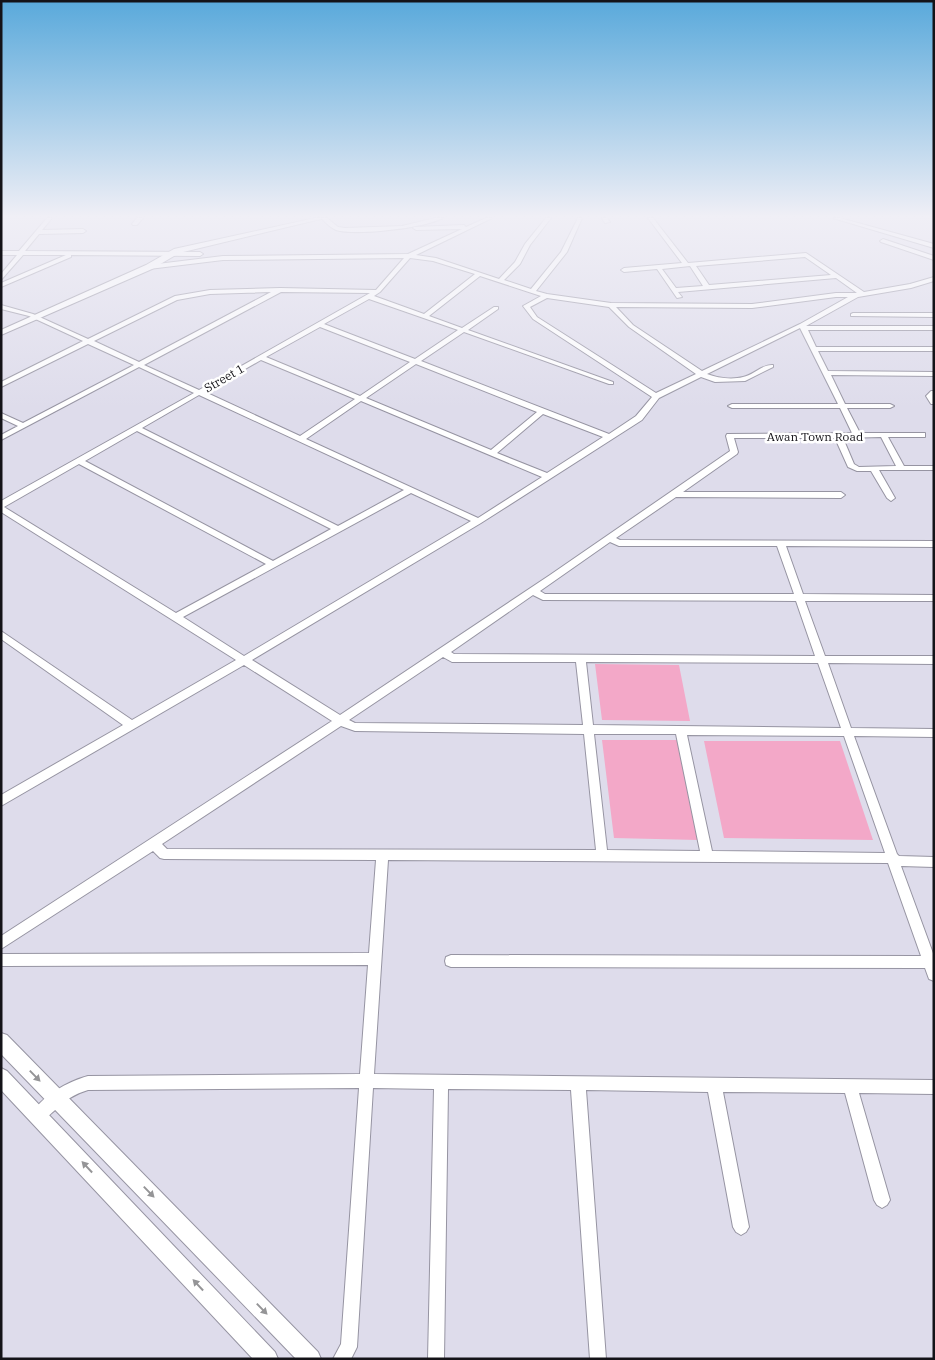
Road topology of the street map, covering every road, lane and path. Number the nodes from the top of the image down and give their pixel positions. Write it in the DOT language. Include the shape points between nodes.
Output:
graph roads {
  1 [pos="107,281"];
  2 [pos="115,281"];
  3 [pos="386,281"];
  4 [pos="469,281"];
  5 [pos="505,281"];
  6 [pos="540,281"];
  7 [pos="669,281"];
  8 [pos="703,281"];
  9 [pos="778,281"];
  10 [pos="843,281"];
  11 [pos="926,281"];
  12 [pos="708,288"];
  13 [pos="280,290"];
  14 [pos="676,290"];
  15 [pos="378,291"];
  16 [pos="532,291"];
  17 [pos="859,295"];
  18 [pos="368,296"];
  19 [pos="546,296"];
  20 [pos="611,305"];
  21 [pos="682,305"];
  22 [pos="1,307"];
  23 [pos="496,308"];
  24 [pos="853,315"];
  25 [pos="934,315"];
  26 [pos="34,316"];
  27 [pos="426,316"];
  28 [pos="318,324"];
  29 [pos="803,326"];
  30 [pos="1,328"];
  31 [pos="934,328"];
  32 [pos="463,330"];
  33 [pos="1,333"];
  34 [pos="89,342"];
  35 [pos="814,349"];
  36 [pos="934,349"];
  37 [pos="260,357"];
  38 [pos="414,362"];
  39 [pos="140,366"];
  40 [pos="772,366"];
  41 [pos="701,374"];
  42 [pos="826,374"];
  43 [pos="934,374"];
  44 [pos="611,383"];
  45 [pos="1,385"];
  46 [pos="197,393"];
  47 [pos="934,393"];
  48 [pos="656,396"];
  49 [pos="359,398"];
  50 [pos="934,402"];
  51 [pos="732,406"];
  52 [pos="842,406"];
  53 [pos="890,406"];
  54 [pos="542,411"];
  55 [pos="1,415"];
  56 [pos="23,426"];
  57 [pos="137,428"];
  58 [pos="838,435"];
  59 [pos="857,435"];
  60 [pos="883,435"];
  61 [pos="922,435"];
  62 [pos="609,437"];
  63 [pos="1,438"];
  64 [pos="300,439"];
  65 [pos="492,454"];
  66 [pos="80,461"];
  67 [pos="874,468"];
  68 [pos="901,468"];
  69 [pos="934,468"];
  70 [pos="547,476"];
  71 [pos="410,490"];
  72 [pos="673,494"];
  73 [pos="841,495"];
  74 [pos="891,498"];
  75 [pos="1,506"];
  76 [pos="478,521"];
  77 [pos="338,529"];
  78 [pos="610,539"];
  79 [pos="780,543"];
  80 [pos="934,544"];
  81 [pos="272,564"];
  82 [pos="533,591"];
  83 [pos="801,598"];
  84 [pos="934,598"];
  85 [pos="176,617"];
  86 [pos="1,634"];
  87 [pos="443,651"];
  88 [pos="581,658"];
  89 [pos="243,660"];
  90 [pos="823,660"];
  91 [pos="934,660"];
  92 [pos="339,720"];
  93 [pos="131,725"];
  94 [pos="590,730"];
  95 [pos="682,731"];
  96 [pos="847,732"];
  97 [pos="934,733"];
  98 [pos="4,796"];
  99 [pos="154,844"];
  100 [pos="382,855"];
  101 [pos="602,855"];
  102 [pos="707,857"];
  103 [pos="894,860"];
  104 [pos="934,862"];
  105 [pos="1,943"];
  106 [pos="374,958"];
  107 [pos="1,960"];
  108 [pos="452,961"];
  109 [pos="932,967"];
  110 [pos="1,1041"];
  111 [pos="1,1077"];
  112 [pos="366,1082"];
  113 [pos="441,1083"];
  114 [pos="578,1083"];
  115 [pos="714,1084"];
  116 [pos="850,1087"];
  117 [pos="934,1087"];
  118 [pos="56,1098"];
  119 [pos="38,1116"];
  120 [pos="882,1200"];
  121 [pos="741,1227"];
  122 [pos="268,1359"];
  123 [pos="310,1359"];
  124 [pos="340,1359"];
  125 [pos="436,1359"];
  126 [pos="598,1359"];
  1 -- 26 [label="street"];
  2 -- 26 [label="street"];
  3 -- 15 [label="street, Street 1"];
  4 -- 27 [label="street"];
  5 -- 16 [label="street"];
  6 -- 16 [label="street"];
  7 -- 14 [label="street"];
  8 -- 12 [label="street"];
  9 -- 12 [label="street"];
  10 -- 17 [label="street"];
  11 -- 17 [label="street"];
  12 -- 14 [label="street"];
  13 -- 15 [label="street"];
  13 -- 34 [label="street" via="210,292 174,298"];
  13 -- 39 [label="street"];
  14 -- 21 [label="street"];
  15 -- 18 [label="street, Street 1"];
  16 -- 19 [label="street"];
  17 -- 21 [label="street" via="752,306"];
  17 -- 29 [label="street"];
  18 -- 27 [label="street"];
  18 -- 28 [label="street, Street 1"];
  19 -- 20 [label="street"];
  19 -- 48 [label="street" via="526,306 535,318"];
  20 -- 21 [label="street"];
  20 -- 41 [label="street" via="631,326"];
  22 -- 26 [label="street"];
  23 -- 32 [label="street"];
  24 -- 25 [label="street"];
  26 -- 30 [label="street"];
  26 -- 33 [label="street"];
  26 -- 34 [label="street"];
  27 -- 32 [label="street"];
  28 -- 37 [label="street, Street 1"];
  28 -- 38 [label="street"];
  29 -- 31 [label="street"];
  29 -- 35 [label="street"];
  29 -- 41 [label="street"];
  32 -- 38 [label="street"];
  32 -- 44 [label="street"];
  34 -- 39 [label="street"];
  34 -- 45 [label="street"];
  35 -- 36 [label="street"];
  35 -- 42 [label="street"];
  37 -- 46 [label="street, Street 1"];
  37 -- 49 [label="street"];
  38 -- 49 [label="street"];
  38 -- 54 [label="street"];
  39 -- 46 [label="street"];
  39 -- 56 [label="street"];
  40 -- 41 [label="street" via="745,379 715,380"];
  41 -- 48 [label="street"];
  42 -- 43 [label="street"];
  42 -- 52 [label="street"];
  46 -- 57 [label="street, Street 1"];
  46 -- 64 [label="street"];
  47 -- 50 [label="street" via="930,396"];
  48 -- 62 [label="street" via="639,418"];
  49 -- 64 [label="street"];
  49 -- 65 [label="street"];
  51 -- 52 [label="street"];
  52 -- 53 [label="street"];
  52 -- 59 [label="street"];
  54 -- 62 [label="street"];
  54 -- 65 [label="street"];
  55 -- 56 [label="street"];
  56 -- 63 [label="street"];
  57 -- 66 [label="street, Street 1"];
  57 -- 77 [label="street"];
  58 -- 59 [label="street, Awan Town Road"];
  58 -- 67 [label="street" via="851,465"];
  58 -- 72 [label="street, Awan Town Road" via="730,436 734,452"];
  59 -- 60 [label="street, Awan Town Road"];
  60 -- 61 [label="street, Awan Town Road"];
  60 -- 68 [label="street"];
  62 -- 70 [label="street"];
  64 -- 71 [label="street"];
  65 -- 70 [label="street"];
  66 -- 75 [label="street, Street 1"];
  66 -- 81 [label="street"];
  67 -- 68 [label="street"];
  67 -- 74 [label="street"];
  68 -- 69 [label="street"];
  70 -- 76 [label="street"];
  71 -- 76 [label="street"];
  71 -- 77 [label="street"];
  72 -- 73 [label="street"];
  72 -- 78 [label="street"];
  75 -- 85 [label="street"];
  76 -- 89 [label="street"];
  77 -- 81 [label="street"];
  78 -- 79 [label="street" via="619,543"];
  78 -- 82 [label="street"];
  79 -- 80 [label="street"];
  79 -- 83 [label="street"];
  81 -- 85 [label="street"];
  82 -- 83 [label="street" via="543,598"];
  82 -- 87 [label="street"];
  83 -- 84 [label="street"];
  83 -- 90 [label="street"];
  85 -- 89 [label="street"];
  86 -- 93 [label="street"];
  87 -- 88 [label="street" via="452,658"];
  87 -- 92 [label="street"];
  88 -- 90 [label="street"];
  88 -- 94 [label="street"];
  89 -- 92 [label="street"];
  89 -- 93 [label="street"];
  90 -- 91 [label="street"];
  90 -- 96 [label="street"];
  92 -- 94 [label="street" via="365,729"];
  92 -- 99 [label="street"];
  93 -- 98 [label="street"];
  94 -- 95 [label="street"];
  94 -- 101 [label="street"];
  95 -- 96 [label="street"];
  95 -- 102 [label="street"];
  96 -- 97 [label="street"];
  96 -- 103 [label="street"];
  99 -- 100 [label="street" via="164,854"];
  99 -- 105 [label="street"];
  100 -- 101 [label="street"];
  100 -- 106 [label="street"];
  101 -- 102 [label="street"];
  102 -- 103 [label="street"];
  103 -- 104 [label="street"];
  103 -- 109 [label="street"];
  106 -- 107 [label="street"];
  106 -- 112 [label="street"];
  108 -- 109 [label="street"];
  110 -- 118 [label="street, one-way"];
  111 -- 119 [label="street"];
  112 -- 113 [label="street"];
  112 -- 118 [label="street" via="88,1083"];
  112 -- 124 [label="street" via="348,1347"];
  113 -- 114 [label="street"];
  113 -- 125 [label="street"];
  114 -- 115 [label="street"];
  114 -- 126 [label="street"];
  115 -- 116 [label="street"];
  115 -- 121 [label="street"];
  116 -- 117 [label="street"];
  116 -- 120 [label="street"];
  118 -- 119 [label="street"];
  118 -- 123 [label="street, one-way"];
  122 -- 119 [label="street, one-way"];
}
